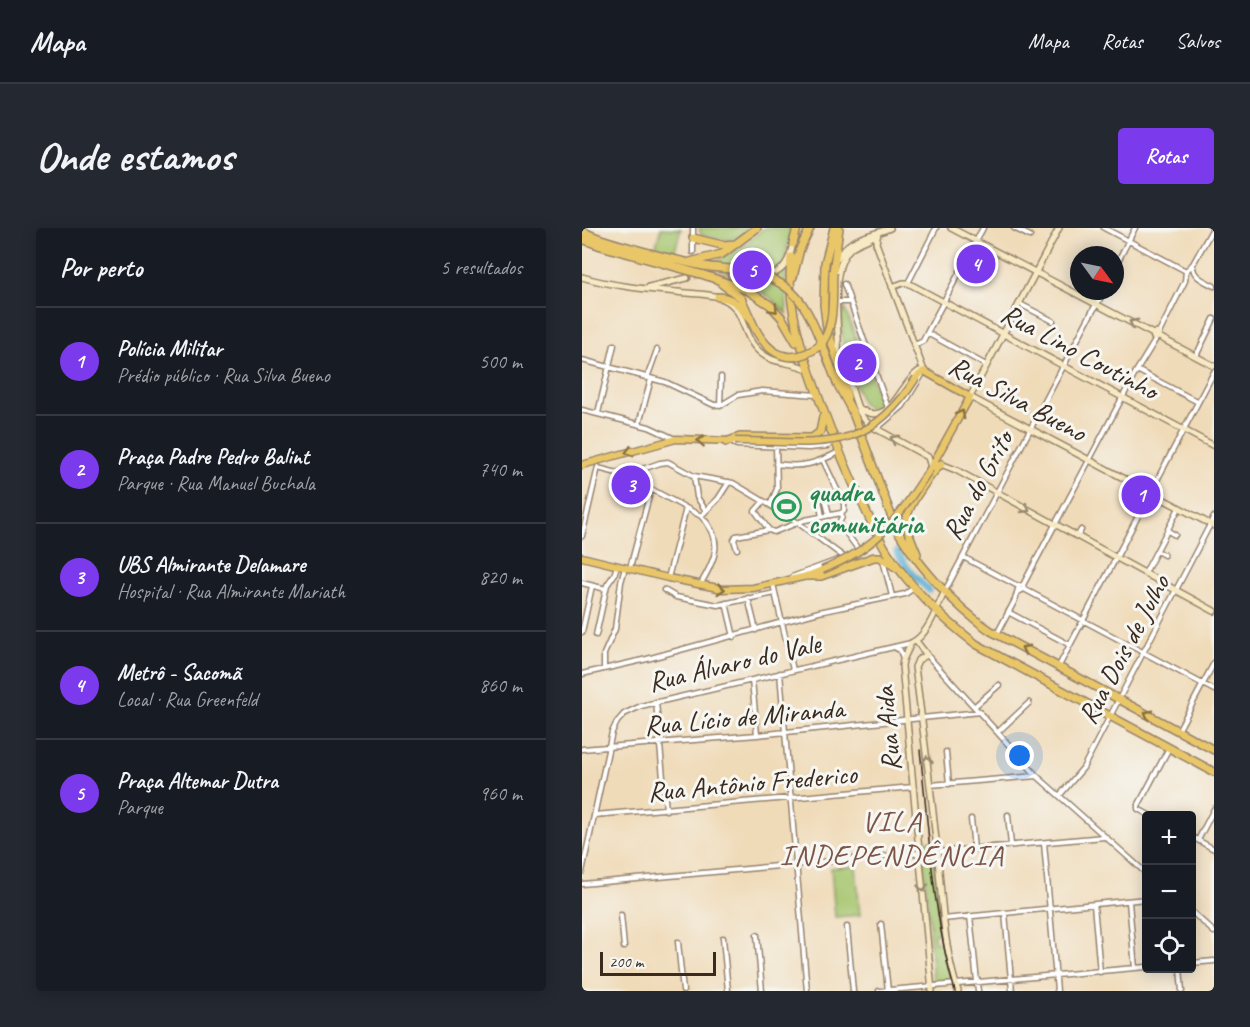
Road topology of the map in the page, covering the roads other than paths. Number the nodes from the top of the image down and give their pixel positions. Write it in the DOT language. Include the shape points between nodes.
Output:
graph roads {
  1 [pos="693,228"];
  2 [pos="795,228"];
  3 [pos="810,228"];
  4 [pos="834,228"];
  5 [pos="839,228"];
  6 [pos="890,228"];
  7 [pos="936,228"];
  8 [pos="951,228"];
  9 [pos="983,228"];
  10 [pos="1014,228"];
  11 [pos="1059,228"];
  12 [pos="1104,228"];
  13 [pos="1136,228"];
  14 [pos="1213,228"];
  15 [pos="755,229"];
  16 [pos="582,231"];
  17 [pos="878,233"];
  18 [pos="1030,236"];
  19 [pos="693,238"];
  20 [pos="582,239"];
  21 [pos="867,239"];
  22 [pos="976,241"];
  23 [pos="1129,241"];
  24 [pos="739,243"];
  25 [pos="876,243"];
  26 [pos="793,244"];
  27 [pos="1124,250"];
  28 [pos="693,252"];
  29 [pos="791,258"];
  30 [pos="685,263"];
  31 [pos="1193,264"];
  32 [pos="833,271"];
  33 [pos="1036,272"];
  34 [pos="704,274"];
  35 [pos="1187,274"];
  36 [pos="731,275"];
  37 [pos="1196,276"];
  38 [pos="582,277"];
  39 [pos="687,278"];
  40 [pos="676,280"];
  41 [pos="908,283"];
  42 [pos="844,284"];
  43 [pos="791,285"];
  44 [pos="1214,286"];
  45 [pos="892,287"];
  46 [pos="645,288"];
  47 [pos="676,292"];
  48 [pos="718,297"];
  49 [pos="1098,300"];
  50 [pos="837,302"];
  51 [pos="850,302"];
  52 [pos="944,302"];
  53 [pos="1020,304"];
  54 [pos="1096,304"];
  55 [pos="750,319"];
  56 [pos="1214,319"];
  57 [pos="1053,321"];
  58 [pos="927,333"];
  59 [pos="1004,334"];
  60 [pos="1156,335"];
  61 [pos="614,345"];
  62 [pos="914,346"];
  63 [pos="657,350"];
  64 [pos="1196,356"];
  65 [pos="582,360"];
  66 [pos="838,362"];
  67 [pos="986,365"];
  68 [pos="1063,366"];
  69 [pos="1214,366"];
  70 [pos="808,367"];
  71 [pos="607,368"];
  72 [pos="1137,370"];
  73 [pos="924,371"];
  74 [pos="1214,372"];
  75 [pos="721,376"];
  76 [pos="649,378"];
  77 [pos="818,395"];
  78 [pos="970,396"];
  79 [pos="1123,397"];
  80 [pos="848,402"];
  81 [pos="1198,402"];
  82 [pos="720,405"];
  83 [pos="858,407"];
  84 [pos="888,408"];
  85 [pos="582,410"];
  86 [pos="823,411"];
  87 [pos="598,413"];
  88 [pos="639,424"];
  89 [pos="876,429"];
  90 [pos="1030,429"];
  91 [pos="1183,430"];
  92 [pos="663,433"];
  93 [pos="676,440"];
  94 [pos="834,440"];
  95 [pos="662,442"];
  96 [pos="730,442"];
  97 [pos="1214,445"];
  98 [pos="776,446"];
  99 [pos="943,447"];
  100 [pos="839,452"];
  101 [pos="599,460"];
  102 [pos="823,460"];
  103 [pos="1089,460"];
  104 [pos="776,464"];
  105 [pos="940,464"];
  106 [pos="582,465"];
  107 [pos="598,468"];
  108 [pos="930,468"];
  109 [pos="956,470"];
  110 [pos="625,475"];
  111 [pos="694,476"];
  112 [pos="729,482"];
  113 [pos="651,489"];
  114 [pos="996,493"];
  115 [pos="1150,493"];
  116 [pos="763,502"];
  117 [pos="770,505"];
  118 [pos="686,508"];
  119 [pos="1179,508"];
  120 [pos="706,511"];
  121 [pos="840,513"];
  122 [pos="829,515"];
  123 [pos="701,516"];
  124 [pos="822,517"];
  125 [pos="1214,517"];
  126 [pos="799,523"];
  127 [pos="1055,525"];
  128 [pos="1212,526"];
  129 [pos="1081,530"];
  130 [pos="771,531"];
  131 [pos="1168,531"];
  132 [pos="1175,534"];
  133 [pos="582,536"];
  134 [pos="1077,537"];
  135 [pos="737,549"];
  136 [pos="858,549"];
  137 [pos="886,549"];
  138 [pos="1157,551"];
  139 [pos="1164,555"];
  140 [pos="582,556"];
  141 [pos="844,557"];
  142 [pos="963,557"];
  143 [pos="1116,558"];
  144 [pos="883,559"];
  145 [pos="921,564"];
  146 [pos="617,565"];
  147 [pos="628,568"];
  148 [pos="903,573"];
  149 [pos="1145,573"];
  150 [pos="807,576"];
  151 [pos="668,578"];
  152 [pos="786,581"];
  153 [pos="582,583"];
  154 [pos="773,584"];
  155 [pos="700,585"];
  156 [pos="592,586"];
  157 [pos="915,587"];
  158 [pos="1021,588"];
  159 [pos="606,589"];
  160 [pos="664,590"];
  161 [pos="1176,590"];
  162 [pos="775,593"];
  163 [pos="944,593"];
  164 [pos="892,596"];
  165 [pos="748,598"];
  166 [pos="726,603"];
  167 [pos="938,606"];
  168 [pos="1214,611"];
  169 [pos="1008,612"];
  170 [pos="1083,621"];
  171 [pos="781,622"];
  172 [pos="756,630"];
  173 [pos="582,632"];
  174 [pos="997,634"];
  175 [pos="596,635"];
  176 [pos="734,637"];
  177 [pos="913,642"];
  178 [pos="1070,645"];
  179 [pos="890,647"];
  180 [pos="1143,652"];
  181 [pos="927,655"];
  182 [pos="903,660"];
  183 [pos="1214,663"];
  184 [pos="1058,667"];
  185 [pos="604,669"];
  186 [pos="793,670"];
  187 [pos="780,673"];
  188 [pos="582,674"];
  189 [pos="752,680"];
  190 [pos="1203,684"];
  191 [pos="999,685"];
  192 [pos="1214,690"];
  193 [pos="1118,701"];
  194 [pos="656,702"];
  195 [pos="1029,703"];
  196 [pos="975,706"];
  197 [pos="980,712"];
  198 [pos="1111,714"];
  199 [pos="921,719"];
  200 [pos="908,721"];
  201 [pos="1178,731"];
  202 [pos="785,732"];
  203 [pos="998,732"];
  204 [pos="757,735"];
  205 [pos="661,743"];
  206 [pos="609,747"];
  207 [pos="1169,748"];
  208 [pos="582,749"];
  209 [pos="1214,750"];
  210 [pos="946,752"];
  211 [pos="1214,772"];
  212 [pos="1037,776"];
  213 [pos="949,784"];
  214 [pos="930,785"];
  215 [pos="913,787"];
  216 [pos="1059,795"];
  217 [pos="789,798"];
  218 [pos="1214,809"];
  219 [pos="666,810"];
  220 [pos="1143,811"];
  221 [pos="595,815"];
  222 [pos="1008,815"];
  223 [pos="971,819"];
  224 [pos="1105,837"];
  225 [pos="1197,840"];
  226 [pos="1044,843"];
  227 [pos="1011,845"];
  228 [pos="585,847"];
  229 [pos="974,849"];
  230 [pos="1214,849"];
  231 [pos="938,852"];
  232 [pos="920,853"];
  233 [pos="795,864"];
  234 [pos="1142,869"];
  235 [pos="582,872"];
  236 [pos="582,884"];
  237 [pos="1142,900"];
  238 [pos="1129,902"];
  239 [pos="1094,905"];
  240 [pos="1050,909"];
  241 [pos="1005,913"];
  242 [pos="621,915"];
  243 [pos="970,916"];
  244 [pos="1196,916"];
  245 [pos="943,919"];
  246 [pos="881,924"];
  247 [pos="847,927"];
  248 [pos="1214,932"];
  249 [pos="757,935"];
  250 [pos="723,938"];
  251 [pos="678,942"];
  252 [pos="624,947"];
  253 [pos="1214,961"];
  254 [pos="1196,963"];
  255 [pos="1142,967"];
  256 [pos="1135,968"];
  257 [pos="1100,972"];
  258 [pos="1180,973"];
  259 [pos="1055,975"];
  260 [pos="1011,979"];
  261 [pos="977,982"];
  262 [pos="956,984"];
  263 [pos="932,989"];
  264 [pos="683,991"];
  265 [pos="728,991"];
  266 [pos="762,991"];
  267 [pos="807,991"];
  268 [pos="853,991"];
  269 [pos="879,991"];
  270 [pos="888,991"];
  271 [pos="958,991"];
  272 [pos="978,991"];
  273 [pos="1012,991"];
  274 [pos="1057,991"];
  275 [pos="1182,991"];
  1 -- 19 [label="street"];
  2 -- 26 [label="highway"];
  3 -- 43 [label="highway"];
  4 -- 66 [label="highway" via="823,288 827,329"];
  5 -- 32 [label="highway"];
  6 -- 17 [label="main road"];
  7 -- 41 [label="street"];
  8 -- 22 [label="main road"];
  9 -- 22 [label="street"];
  10 -- 18 [label="street"];
  11 -- 33 [label="main road"];
  12 -- 23 [label="street"];
  13 -- 23 [label="street"];
  14 -- 31 [label="street"];
  15 -- 24 [label="highway"];
  16 -- 30 [label="highway"];
  17 -- 21 [label="main road"];
  17 -- 25 [label="main road"];
  17 -- 32 [label="main road" via="845,246"];
  19 -- 24 [label="highway" via="722,245"];
  19 -- 28 [label="street"];
  20 -- 34 [label="highway"];
  21 -- 25 [label="main road"];
  21 -- 50 [label="main road" via="852,247 842,261"];
  22 -- 33 [label="main road"];
  22 -- 52 [label="street"];
  23 -- 27 [label="street"];
  23 -- 35 [label="street"];
  24 -- 30 [label="highway" via="715,257"];
  25 -- 45 [label="main road, Rua Silva Bueno"];
  26 -- 29 [label="main road"];
  29 -- 36 [label="main road" via="769,277"];
  29 -- 43 [label="highway"];
  30 -- 80 [label="highway, bridge" via="761,273 786,286 806,310"];
  31 -- 35 [label="street"];
  31 -- 37 [label="street"];
  32 -- 55 [label="highway, bridge" via="829,328 825,339 810,352 800,356 778,354 760,339"];
  33 -- 53 [label="main road"];
  33 -- 54 [label="main road"];
  34 -- 55 [label="highway" via="735,292"];
  34 -- 70 [label="highway, one-way" via="747,290 770,305 790,330"];
  35 -- 37 [label="street"];
  35 -- 60 [label="street"];
  37 -- 44 [label="street"];
  38 -- 46 [label="main road"];
  39 -- 40 [label="main road"];
  40 -- 46 [label="main road"];
  40 -- 47 [label="main road" via="672,287"];
  41 -- 45 [label="main road"];
  41 -- 52 [label="main road, Rua Lino Coutinho"];
  42 -- 51 [label="street"];
  43 -- 70 [label="highway" via="794,318"];
  45 -- 62 [label="main road, Rua Silva Bueno"];
  46 -- 47 [label="main road"];
  47 -- 48 [label="main road"];
  48 -- 55 [label="highway" via="732,300"];
  48 -- 70 [label="main road" via="738,311 752,343 764,355 775,362"];
  49 -- 54 [label="street, Rua do Grito"];
  50 -- 51 [label="street"];
  50 -- 66 [label="main road"];
  51 -- 84 [label="street"];
  52 -- 58 [label="street"];
  52 -- 59 [label="main road, Rua Lino Coutinho"];
  53 -- 57 [label="street"];
  53 -- 59 [label="main road"];
  60 -- 54 [label="main road, one-way"];
  54 -- 68 [label="street, Rua do Grito"];
  56 -- 64 [label="street"];
  58 -- 62 [label="street"];
  58 -- 67 [label="street"];
  59 -- 67 [label="main road"];
  59 -- 68 [label="main road, Rua Lino Coutinho"];
  60 -- 64 [label="main road"];
  60 -- 72 [label="street"];
  61 -- 71 [label="street"];
  62 -- 73 [label="main road, Rua Silva Bueno"];
  63 -- 76 [label="street"];
  64 -- 69 [label="main road"];
  65 -- 71 [label="street"];
  66 -- 80 [label="highway"];
  66 -- 83 [label="main road"];
  67 -- 78 [label="main road"];
  68 -- 79 [label="main road, Rua Lino Coutinho"];
  68 -- 90 [label="street, Rua do Grito"];
  70 -- 77 [label="highway"];
  71 -- 76 [label="street"];
  71 -- 87 [label="street"];
  72 -- 79 [label="street"];
  72 -- 81 [label="street"];
  73 -- 78 [label="main road, Rua Silva Bueno"];
  73 -- 84 [label="main road" via="912,376"];
  73 -- 89 [label="street" via="903,406"];
  73 -- 96 [label="main road, bridge" via="885,417 854,435 824,443"];
  74 -- 81 [label="street"];
  75 -- 82 [label="street"];
  76 -- 82 [label="street"];
  76 -- 88 [label="street"];
  77 -- 82 [label="street" via="762,391 735,396"];
  77 -- 86 [label="highway"];
  78 -- 90 [label="main road, Rua Silva Bueno"];
  99 -- 78 [label="main road, one-way"];
  79 -- 91 [label="main road, Rua Lino Coutinho"];
  79 -- 103 [label="street"];
  80 -- 145 [label="highway" via="889,512 900,536"];
  81 -- 91 [label="street"];
  83 -- 84 [label="main road" via="875,414"];
  83 -- 89 [label="main road"];
  85 -- 87 [label="street"];
  86 -- 94 [label="highway"];
  86 -- 96 [label="highway" via="820,432 812,438 740,437"];
  87 -- 88 [label="street"];
  88 -- 92 [label="street"];
  108 -- 89 [label="main road, one-way" via="928,457"];
  90 -- 103 [label="main road, Rua Silva Bueno"];
  90 -- 114 [label="street, Rua do Grito"];
  91 -- 97 [label="main road, Rua Lino Coutinho"];
  91 -- 115 [label="street"];
  92 -- 93 [label="street"];
  92 -- 95 [label="street"];
  93 -- 95 [label="main road"];
  96 -- 93 [label="main road, one-way"];
  94 -- 98 [label="street" via="809,448"];
  94 -- 100 [label="highway"];
  95 -- 101 [label="main road, one-way"];
  96 -- 98 [label="street"];
  98 -- 104 [label="street"];
  99 -- 108 [label="main road"];
  99 -- 109 [label="main road" via="942,459"];
  100 -- 102 [label="street"];
  100 -- 137 [label="highway"];
  101 -- 106 [label="main road"];
  101 -- 107 [label="street"];
  102 -- 104 [label="street" via="795,467"];
  102 -- 121 [label="street" via="843,501"];
  103 -- 115 [label="main road, Rua Silva Bueno"];
  103 -- 127 [label="street"];
  104 -- 117 [label="street" via="777,489"];
  105 -- 108 [label="main road"];
  105 -- 109 [label="main road"];
  105 -- 145 [label="highway" via="907,516"];
  107 -- 110 [label="street"];
  107 -- 133 [label="street"];
  108 -- 150 [label="main road, bridge" via="897,518 873,542 847,560"];
  109 -- 114 [label="main road"];
  110 -- 111 [label="street" via="664,462"];
  110 -- 113 [label="street"];
  111 -- 112 [label="street"];
  111 -- 120 [label="street" via="697,497"];
  112 -- 116 [label="street"];
  112 -- 120 [label="street"];
  113 -- 118 [label="street"];
  113 -- 147 [label="street"];
  114 -- 127 [label="main road, one-way"];
  114 -- 142 [label="street, Rua do Grito"];
  115 -- 119 [label="main road, Rua Silva Bueno"];
  115 -- 143 [label="street"];
  116 -- 117 [label="street"];
  116 -- 130 [label="street" via="755,511"];
  117 -- 126 [label="street"];
  118 -- 123 [label="street"];
  118 -- 151 [label="street"];
  119 -- 128 [label="main road, Rua Silva Bueno"];
  119 -- 131 [label="street"];
  120 -- 123 [label="street"];
  121 -- 122 [label="street"];
  121 -- 136 [label="street" via="839,523"];
  122 -- 124 [label="street"];
  122 -- 124 [label="street" via="825,497 819,499"];
  123 -- 155 [label="street" via="711,528 716,548"];
  124 -- 126 [label="street"];
  125 -- 128 [label="street, Rua Dois de Julho"];
  126 -- 130 [label="street"];
  126 -- 141 [label="street"];
  127 -- 134 [label="main road"];
  127 -- 158 [label="street"];
  128 -- 161 [label="street, Rua Dois de Julho"];
  129 -- 134 [label="street"];
  130 -- 135 [label="street" via="736,536"];
  131 -- 132 [label="street"];
  131 -- 138 [label="street"];
  134 -- 143 [label="main road"];
  136 -- 137 [label="street" via="870,541"];
  136 -- 141 [label="street"];
  137 -- 148 [label="highway"];
  138 -- 139 [label="street"];
  138 -- 149 [label="street"];
  140 -- 146 [label="main road"];
  141 -- 152 [label="street"];
  142 -- 158 [label="street"];
  142 -- 163 [label="street, Rua do Grito"];
  143 -- 149 [label="main road"];
  143 -- 170 [label="street"];
  144 -- 148 [label="highway"];
  144 -- 150 [label="highway" via="874,557 821,576"];
  144 -- 164 [label="street"];
  145 -- 163 [label="highway"];
  146 -- 147 [label="main road"];
  146 -- 159 [label="street"];
  147 -- 151 [label="main road"];
  147 -- 185 [label="street" via="621,582 615,629 604,654"];
  148 -- 157 [label="highway"];
  149 -- 161 [label="main road"];
  150 -- 152 [label="main road"];
  151 -- 155 [label="main road"];
  152 -- 154 [label="main road"];
  153 -- 156 [label="street"];
  155 -- 154 [label="main road, one-way" via="739,590"];
  154 -- 162 [label="street"];
  156 -- 159 [label="street"];
  156 -- 173 [label="street"];
  157 -- 164 [label="street" via="908,593"];
  157 -- 167 [label="highway"];
  158 -- 169 [label="street"];
  158 -- 170 [label="street"];
  159 -- 175 [label="street"];
  160 -- 166 [label="street" via="685,599"];
  161 -- 168 [label="main road"];
  161 -- 180 [label="street, Rua Dois de Julho"];
  162 -- 165 [label="street"];
  162 -- 171 [label="street"];
  163 -- 167 [label="main road, Rua do Grito"];
  163 -- 174 [label="highway"];
  164 -- 171 [label="street"];
  165 -- 166 [label="street"];
  165 -- 172 [label="street"];
  166 -- 176 [label="street"];
  167 -- 177 [label="main road, Rua do Grito" via="924,632"];
  167 -- 198 [label="highway" via="976,644"];
  169 -- 174 [label="street"];
  169 -- 178 [label="street"];
  170 -- 178 [label="street"];
  170 -- 180 [label="street"];
  171 -- 172 [label="street"];
  171 -- 186 [label="street"];
  172 -- 176 [label="street"];
  184 -- 174 [label="highway, one-way"];
  176 -- 185 [label="street"];
  177 -- 179 [label="street, Rua Álvaro do Vale"];
  177 -- 181 [label="main road"];
  177 -- 182 [label="main road, Rua Aida"];
  178 -- 184 [label="street"];
  179 -- 182 [label="street" via="900,650"];
  179 -- 186 [label="street, Rua Álvaro do Vale"];
  180 -- 190 [label="street"];
  180 -- 193 [label="street, Rua Dois de Julho"];
  181 -- 196 [label="street"];
  181 -- 199 [label="main road, Rua Aida" via="915,667"];
  182 -- 200 [label="main road, Rua Aida"];
  183 -- 190 [label="street"];
  184 -- 193 [label="highway"];
  185 -- 188 [label="street"];
  186 -- 187 [label="street, Rua Álvaro do Vale"];
  187 -- 189 [label="street, Rua Álvaro do Vale"];
  187 -- 202 [label="street"];
  189 -- 194 [label="street, Rua Álvaro do Vale"];
  189 -- 204 [label="street"];
  190 -- 192 [label="street"];
  190 -- 201 [label="street"];
  191 -- 196 [label="street"];
  193 -- 198 [label="street, Rua Dois de Julho"];
  201 -- 193 [label="highway, one-way"];
  194 -- 205 [label="street"];
  194 -- 206 [label="street, Rua Álvaro do Vale" via="620,718"];
  195 -- 203 [label="street"];
  196 -- 197 [label="street"];
  197 -- 199 [label="street, Rua Lício de Miranda"];
  197 -- 203 [label="street"];
  198 -- 207 [label="highway"];
  198 -- 216 [label="street, Rua Dois de Julho" via="1083,768"];
  199 -- 200 [label="street, Rua Lício de Miranda"];
  214 -- 199 [label="main road, Rua Aida, one-way"];
  200 -- 202 [label="street, Rua Lício de Miranda"];
  200 -- 215 [label="main road, Rua Aida"];
  201 -- 209 [label="highway"];
  202 -- 204 [label="street, Rua Lício de Miranda"];
  202 -- 217 [label="street"];
  203 -- 212 [label="street"];
  204 -- 205 [label="street, Rua Lício de Miranda"];
  205 -- 206 [label="street, Rua Lício de Miranda"];
  205 -- 219 [label="street"];
  206 -- 208 [label="street, Rua Lício de Miranda"];
  206 -- 221 [label="street, Rua Álvaro do Vale"];
  207 -- 211 [label="highway"];
  207 -- 220 [label="street" via="1138,808"];
  210 -- 213 [label="street"];
  212 -- 213 [label="street"];
  212 -- 216 [label="street"];
  213 -- 214 [label="street"];
  214 -- 231 [label="main road, Rua Aida"];
  215 -- 217 [label="street, Rua Antônio Frederico"];
  215 -- 232 [label="main road, Rua Aida"];
  216 -- 224 [label="street"];
  217 -- 219 [label="street, Rua Antônio Frederico"];
  217 -- 233 [label="street"];
  218 -- 225 [label="street"];
  219 -- 221 [label="street, Rua Antônio Frederico"];
  221 -- 228 [label="street, Rua Álvaro do Vale"];
  222 -- 227 [label="street"];
  223 -- 229 [label="street"];
  224 -- 226 [label="street"];
  224 -- 234 [label="street"];
  225 -- 230 [label="street"];
  226 -- 227 [label="street"];
  226 -- 240 [label="street"];
  227 -- 229 [label="street"];
  228 -- 235 [label="street, Rua Álvaro do Vale"];
  229 -- 231 [label="street"];
  231 -- 245 [label="main road, Rua Aida"];
  232 -- 233 [label="street"];
  232 -- 263 [label="main road, Rua Aida, one-way"];
  233 -- 236 [label="street"];
  233 -- 267 [label="street"];
  237 -- 238 [label="street"];
  238 -- 239 [label="street"];
  238 -- 256 [label="street"];
  239 -- 240 [label="street"];
  239 -- 257 [label="street"];
  240 -- 241 [label="street"];
  240 -- 259 [label="street"];
  241 -- 243 [label="street"];
  241 -- 260 [label="street"];
  242 -- 252 [label="street"];
  243 -- 245 [label="street"];
  243 -- 261 [label="street"];
  244 -- 248 [label="street"];
  245 -- 262 [label="main road, Rua Aida"];
  246 -- 270 [label="street"];
  247 -- 268 [label="street"];
  249 -- 266 [label="street"];
  250 -- 265 [label="street"];
  251 -- 264 [label="street"];
  253 -- 254 [label="street"];
  255 -- 256 [label="street"];
  256 -- 257 [label="street"];
  257 -- 259 [label="street"];
  258 -- 275 [label="street"];
  259 -- 260 [label="street"];
  259 -- 274 [label="street"];
  260 -- 261 [label="street"];
  260 -- 273 [label="street"];
  261 -- 262 [label="street"];
  261 -- 272 [label="street"];
  262 -- 263 [label="street"];
  262 -- 271 [label="main road, Rua Aida"];
  263 -- 270 [label="street"];
  269 -- 270 [label="street"];
}
